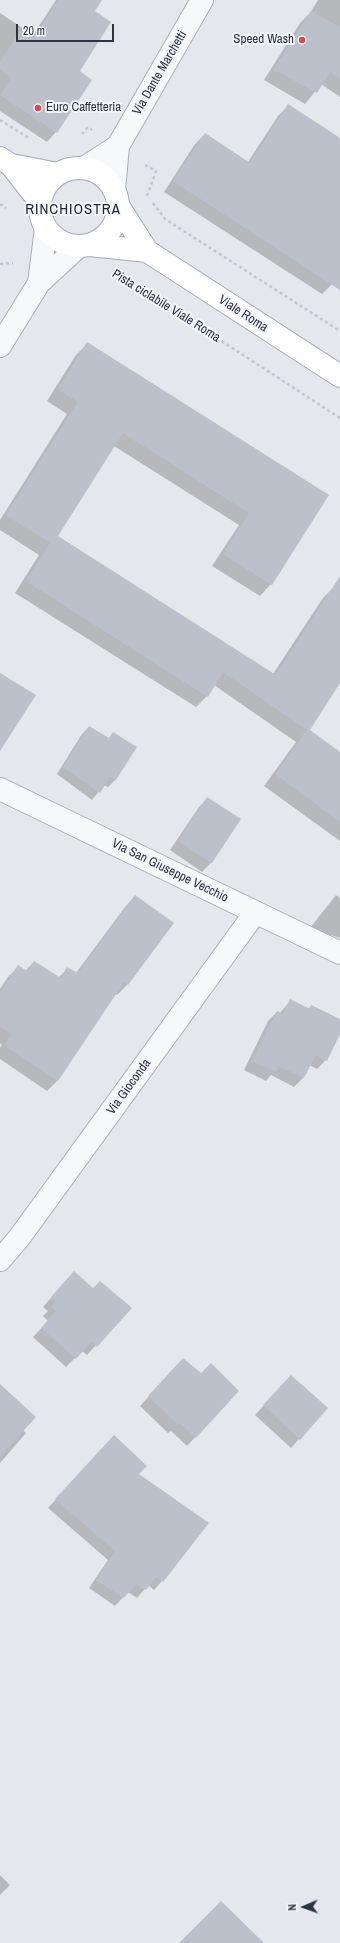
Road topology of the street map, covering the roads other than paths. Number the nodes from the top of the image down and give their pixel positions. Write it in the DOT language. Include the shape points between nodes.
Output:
graph roads {
  1 [pos="202,0"];
  2 [pos="118,146"];
  3 [pos="5,161"];
  4 [pos="84,168"];
  5 [pos="58,174"];
  6 [pos="117,199"];
  7 [pos="40,202"];
  8 [pos="46,228"];
  9 [pos="84,246"];
  10 [pos="147,252"];
  11 [pos="39,283"];
  12 [pos="0,346"];
  13 [pos="340,376"];
  14 [pos="0,789"];
  15 [pos="255,913"];
  16 [pos="340,953"];
  17 [pos="0,1260"];
  1 -- 2 [label="street, Via Dante Marchetti"];
  2 -- 4 [label="street"];
  2 -- 6 [label="street"];
  3 -- 5 [label="main road"];
  3 -- 7 [label="main road"];
  4 -- 5 [label="main road, Viale Roma" via="77,167"];
  4 -- 6 [label="main road, Viale Roma" via="102,174 111,183"];
  5 -- 7 [label="main road, Viale Roma" via="44,189"];
  6 -- 9 [label="main road" via="117,220 111,231 102,240"];
  6 -- 10 [label="main road, Viale Roma"];
  7 -- 8 [label="main road" via="41,216"];
  8 -- 9 [label="main road, Viale Roma" via="54,238 65,244"];
  8 -- 11 [label="street"];
  9 -- 10 [label="main road, Viale Roma"];
  9 -- 11 [label="street"];
  10 -- 13 [label="main road, Viale Roma"];
  11 -- 12 [label="street"];
  14 -- 15 [label="street, Via San Giuseppe Vecchio"];
  15 -- 16 [label="street, Via San Giuseppe Vecchio"];
  15 -- 17 [label="street, Via Gioconda" via="19,1238"];
}
